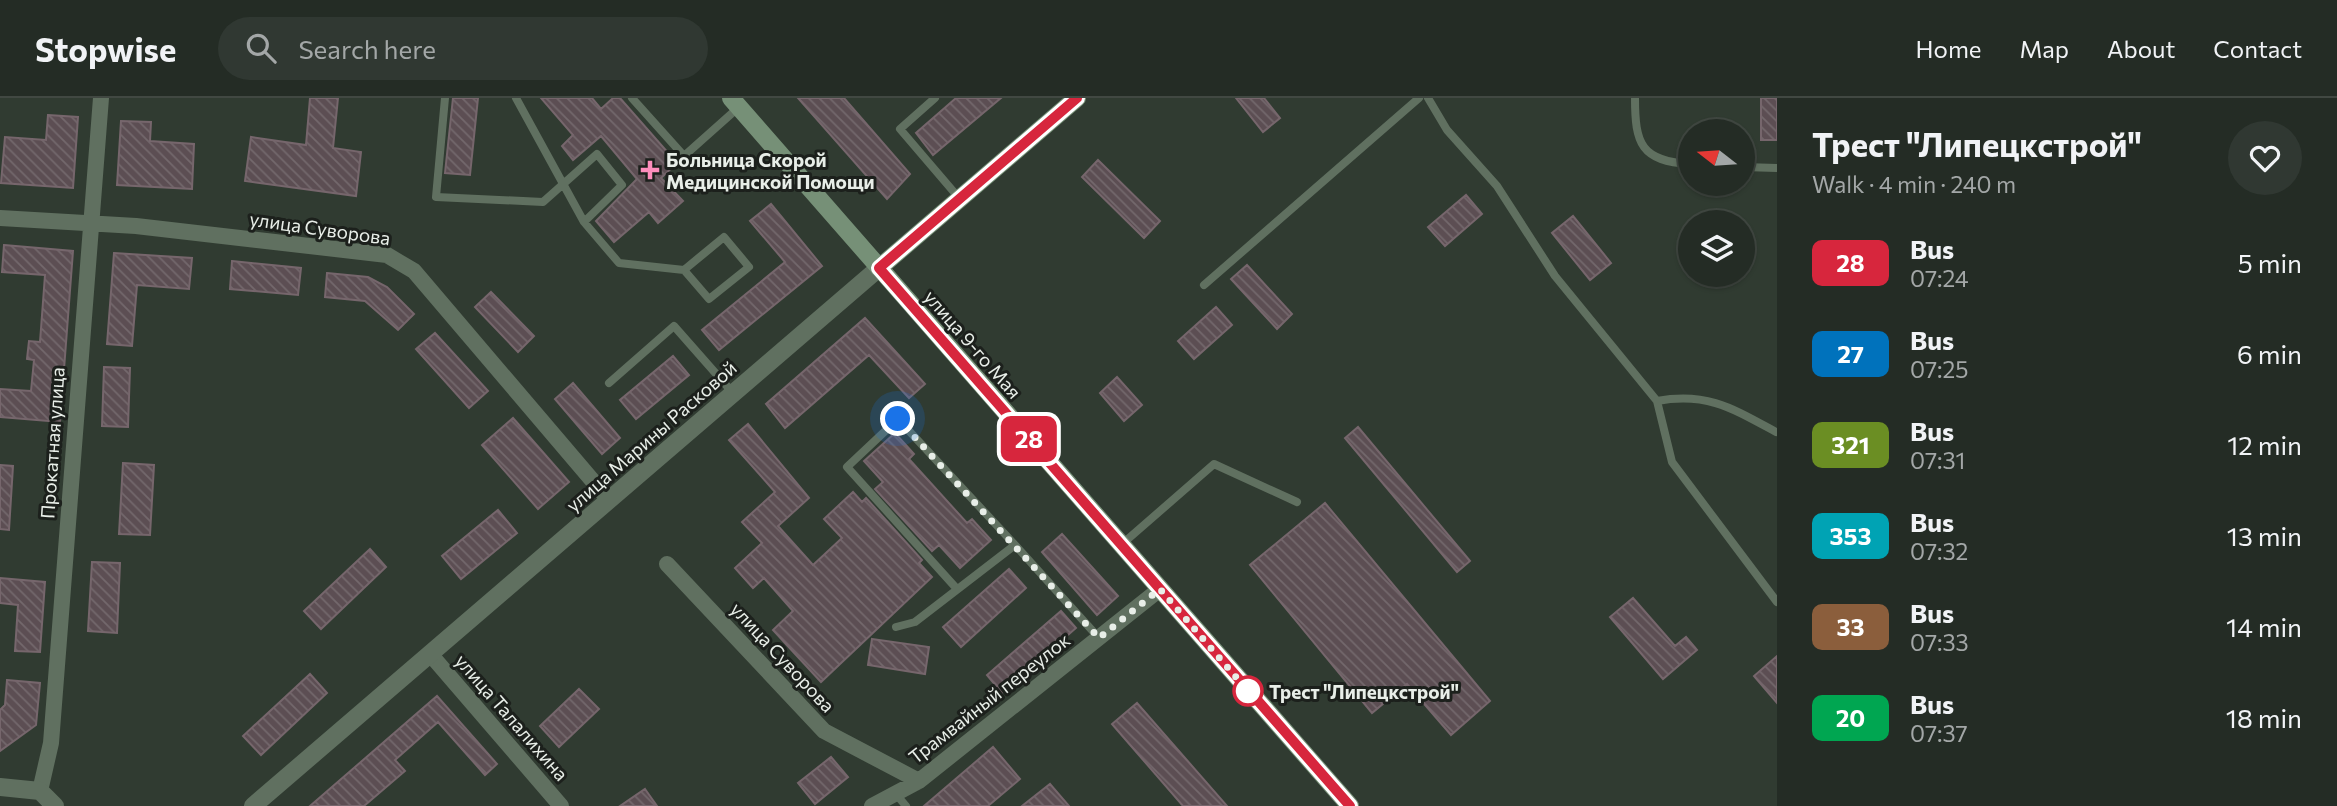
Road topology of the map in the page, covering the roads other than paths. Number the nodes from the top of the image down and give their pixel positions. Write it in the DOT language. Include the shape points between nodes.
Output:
graph roads {
  1 [pos="101,98"];
  2 [pos="445,98"];
  3 [pos="516,98"];
  4 [pos="632,98"];
  5 [pos="935,98"];
  6 [pos="1077,98"];
  7 [pos="1419,98"];
  8 [pos="1428,98"];
  9 [pos="1635,98"];
  10 [pos="735,103"];
  11 [pos="1678,163"];
  12 [pos="1755,167"];
  13 [pos="1777,168"];
  14 [pos="562,182"];
  15 [pos="959,198"];
  16 [pos="0,218"];
  17 [pos="584,222"];
  18 [pos="89,223"];
  19 [pos="879,268"];
  20 [pos="684,270"];
  21 [pos="1204,285"];
  22 [pos="609,383"];
  23 [pos="733,393"];
  24 [pos="1657,401"];
  25 [pos="1776,432"];
  26 [pos="609,500"];
  27 [pos="1297,502"];
  28 [pos="1015,545"];
  29 [pos="1121,545"];
  30 [pos="667,564"];
  31 [pos="957,589"];
  32 [pos="1160,589"];
  33 [pos="1777,602"];
  34 [pos="896,627"];
  35 [pos="1099,638"];
  36 [pos="431,655"];
  37 [pos="919,781"];
  38 [pos="0,787"];
  39 [pos="40,791"];
  40 [pos="901,800"];
  41 [pos="55,806"];
  42 [pos="253,806"];
  43 [pos="561,806"];
  44 [pos="872,806"];
  45 [pos="1350,806"];
  1 -- 18 [label="street, Прокатная улица"];
  2 -- 14 [label="lane" via="436,197 543,202"];
  3 -- 14 [label="lane"];
  4 -- 10 [label="lane" via="684,156"];
  5 -- 15 [label="lane" via="900,129"];
  6 -- 15 [label="main road, улица Марины Расковой"];
  7 -- 21 [label="lane"];
  8 -- 24 [label="lane" via="1447,130 1497,186 1555,276"];
  9 -- 11 [label="lane" via="1635,131 1650,155"];
  10 -- 19 [label="main road, улица 9-го Мая"];
  12 -- 13 [label="lane"];
  14 -- 17 [label="lane"];
  14 -- 17 [label="lane" via="597,153 622,185"];
  15 -- 19 [label="main road, улица Марины Расковой"];
  16 -- 18 [label="street, улица Суворова"];
  17 -- 20 [label="lane" via="619,263"];
  18 -- 26 [label="street, улица Суворова" via="387,255 414,271"];
  18 -- 39 [label="street, Прокатная улица" via="51,743"];
  19 -- 23 [label="street, улица Марины Расковой"];
  19 -- 29 [label="main road, улица 9-го Мая"];
  20 -- 20 [label="lane" via="709,299 749,267 724,237"];
  22 -- 23 [label="lane" via="674,326"];
  23 -- 26 [label="street, улица Марины Расковой"];
  24 -- 25 [label="lane" via="1706,398"];
  24 -- 33 [label="lane" via="1672,462"];
  26 -- 36 [label="street, улица Марины Расковой"];
  27 -- 29 [label="lane" via="1214,464"];
  28 -- 31 [label="lane"];
  28 -- 31 [label="lane" via="898,419 888,425 847,467"];
  28 -- 35 [label="lane"];
  29 -- 32 [label="main road, улица 9-го Мая"];
  30 -- 37 [label="street, улица Суворова" via="824,732"];
  31 -- 34 [label="lane" via="915,622"];
  32 -- 35 [label="street, Трамвайный переулок"];
  32 -- 45 [label="main road, улица 9-го Мая"];
  35 -- 37 [label="street, Трамвайный переулок"];
  36 -- 42 [label="street, улица Марины Расковой"];
  36 -- 43 [label="street, улица Талалихина"];
  37 -- 40 [label="street, Трамвайный переулок"];
  38 -- 39 [label="street"];
  39 -- 41 [label="street"];
  40 -- 44 [label="street, Трамвайный переулок"];
}
